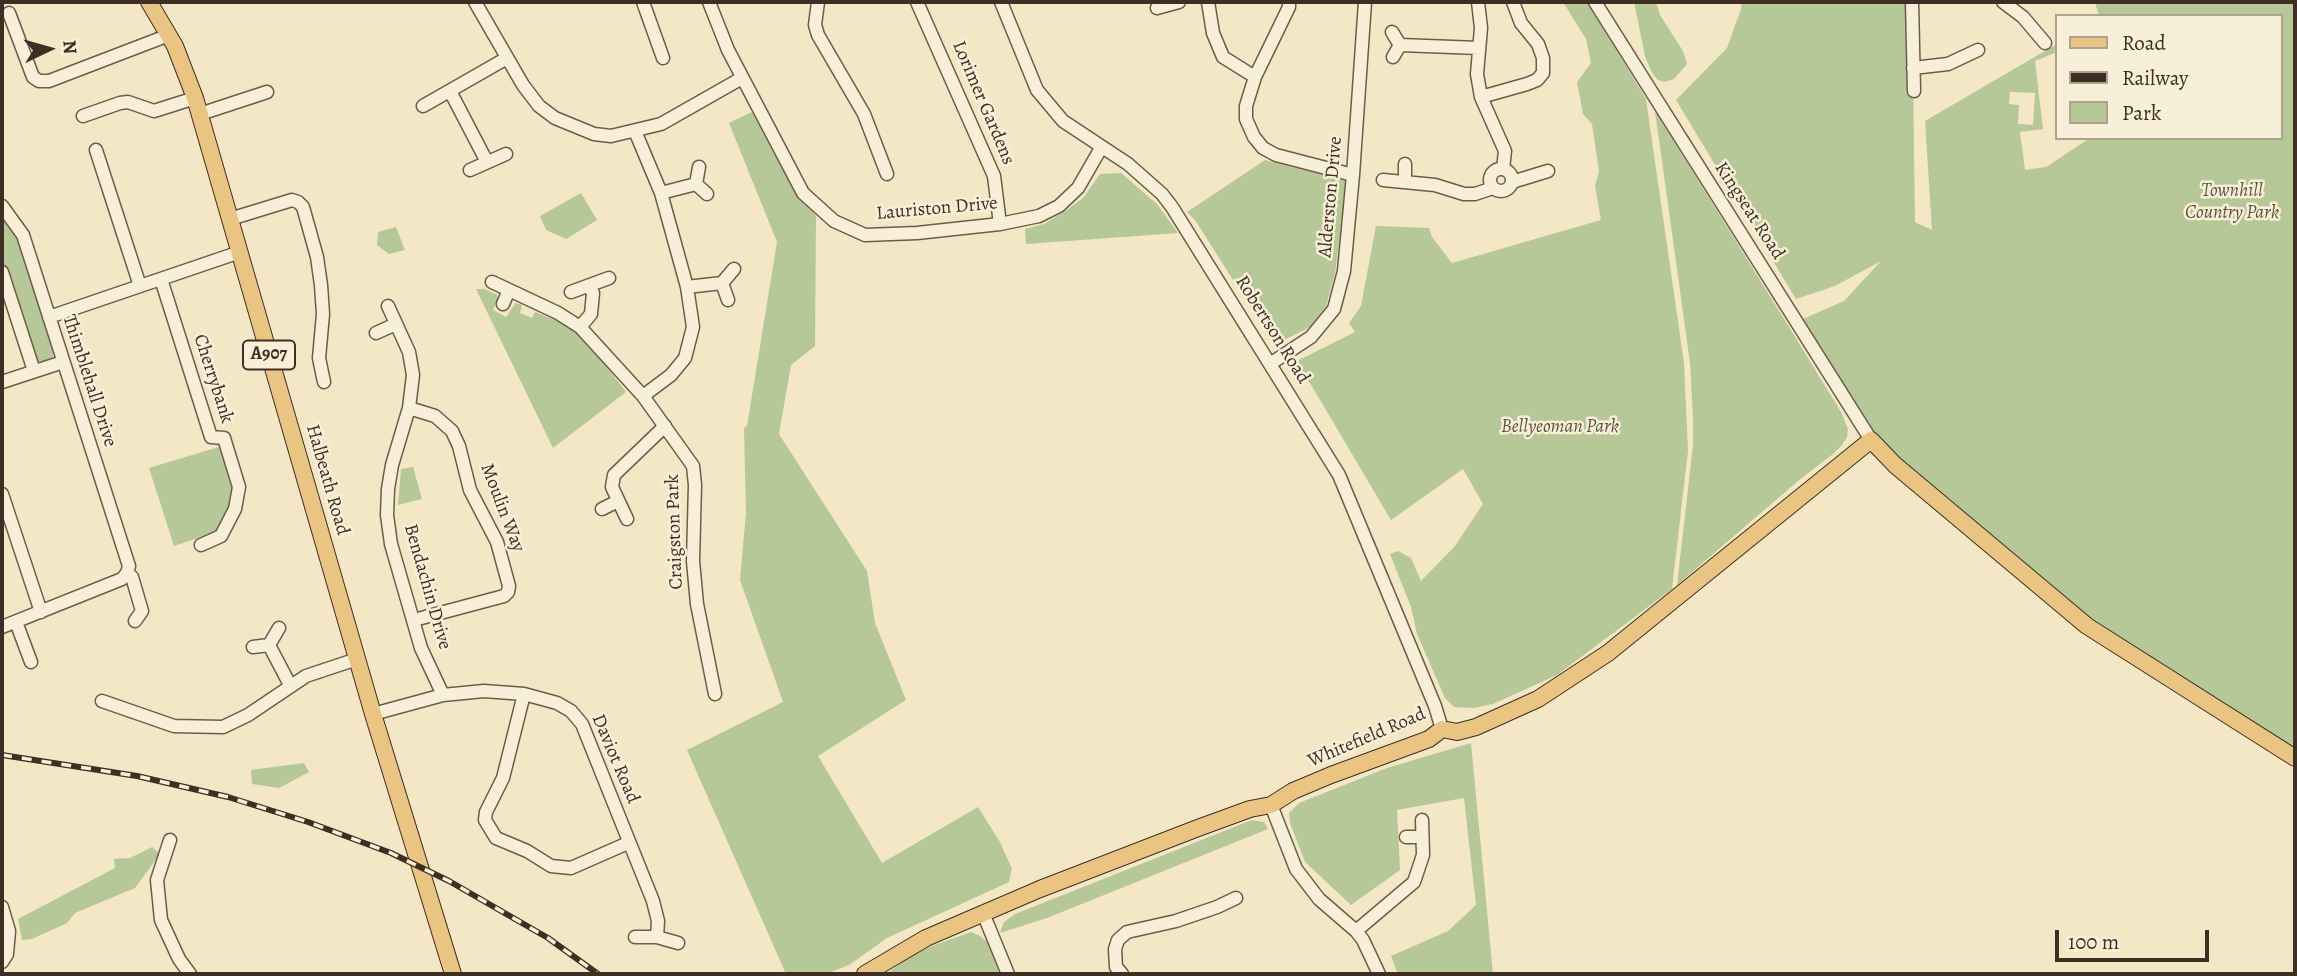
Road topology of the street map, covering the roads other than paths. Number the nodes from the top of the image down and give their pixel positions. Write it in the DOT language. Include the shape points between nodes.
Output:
graph roads {
  1 [pos="149,2"];
  2 [pos="475,2"];
  3 [pos="643,2"];
  4 [pos="709,2"];
  5 [pos="818,2"];
  6 [pos="917,2"];
  7 [pos="1000,2"];
  8 [pos="1179,2"];
  9 [pos="1209,2"];
  10 [pos="1289,2"];
  11 [pos="1365,2"];
  12 [pos="1478,2"];
  13 [pos="1513,2"];
  14 [pos="1595,2"];
  15 [pos="1912,2"];
  16 [pos="2003,2"];
  17 [pos="1157,8"];
  18 [pos="9,13"];
  19 [pos="1392,32"];
  20 [pos="169,35"];
  21 [pos="2045,43"];
  22 [pos="1400,45"];
  23 [pos="1479,48"];
  24 [pos="1978,50"];
  25 [pos="1392,57"];
  26 [pos="508,58"];
  27 [pos="663,58"];
  28 [pos="1913,68"];
  29 [pos="1255,77"];
  30 [pos="743,78"];
  31 [pos="450,91"];
  32 [pos="267,92"];
  33 [pos="1914,92"];
  34 [pos="1481,97"];
  35 [pos="197,106"];
  36 [pos="423,106"];
  37 [pos="83,116"];
  38 [pos="635,131"];
  39 [pos="1101,148"];
  40 [pos="96,150"];
  41 [pos="506,154"];
  42 [pos="487,162"];
  43 [pos="1405,164"];
  44 [pos="699,167"];
  45 [pos="1503,169"];
  46 [pos="470,170"];
  47 [pos="1548,171"];
  48 [pos="887,174"];
  49 [pos="1353,174"];
  50 [pos="1383,180"];
  51 [pos="1512,181"];
  52 [pos="1405,182"];
  53 [pos="696,184"];
  54 [pos="1493,188"];
  55 [pos="661,193"];
  56 [pos="707,194"];
  57 [pos="2,206"];
  58 [pos="230,219"];
  59 [pos="1000,224"];
  60 [pos="240,252"];
  61 [pos="734,268"];
  62 [pos="2,272"];
  63 [pos="609,278"];
  64 [pos="161,279"];
  65 [pos="492,282"];
  66 [pos="722,283"];
  67 [pos="140,286"];
  68 [pos="589,286"];
  69 [pos="687,287"];
  70 [pos="509,290"];
  71 [pos="571,292"];
  72 [pos="728,300"];
  73 [pos="503,304"];
  74 [pos="388,306"];
  75 [pos="49,317"];
  76 [pos="396,324"];
  77 [pos="580,327"];
  78 [pos="376,333"];
  79 [pos="63,362"];
  80 [pos="1270,364"];
  81 [pos="34,371"];
  82 [pos="2,382"];
  83 [pos="324,382"];
  84 [pos="643,396"];
  85 [pos="409,408"];
  86 [pos="665,426"];
  87 [pos="1871,440"];
  88 [pos="2,494"];
  89 [pos="618,500"];
  90 [pos="602,509"];
  91 [pos="627,519"];
  92 [pos="201,545"];
  93 [pos="127,573"];
  94 [pos="41,612"];
  95 [pos="143,616"];
  96 [pos="414,620"];
  97 [pos="16,622"];
  98 [pos="2,627"];
  99 [pos="279,628"];
  100 [pos="270,645"];
  101 [pos="253,647"];
  102 [pos="357,659"];
  103 [pos="31,662"];
  104 [pos="290,685"];
  105 [pos="524,694"];
  106 [pos="715,694"];
  107 [pos="443,695"];
  108 [pos="102,701"];
  109 [pos="373,714"];
  110 [pos="1442,729"];
  111 [pos="2295,758"];
  112 [pos="1271,805"];
  113 [pos="1422,820"];
  114 [pos="1406,837"];
  115 [pos="1422,837"];
  116 [pos="170,840"];
  117 [pos="628,843"];
  118 [pos="1236,898"];
  119 [pos="2,907"];
  120 [pos="984,913"];
  121 [pos="1356,930"];
  122 [pos="635,937"];
  123 [pos="657,937"];
  124 [pos="678,943"];
  125 [pos="2,962"];
  126 [pos="190,974"];
  127 [pos="453,974"];
  128 [pos="865,974"];
  129 [pos="1008,974"];
  130 [pos="1122,974"];
  131 [pos="1379,974"];
  1 -- 20 [label="main road, Halbeath Road / A907"];
  2 -- 26 [label="street"];
  3 -- 27 [label="street"];
  4 -- 30 [label="street, Lauriston Drive"];
  5 -- 48 [label="street" via="818,35 864,114"];
  6 -- 59 [label="street, Lorimer Gardens" via="994,176"];
  7 -- 39 [label="street, Robertson Road" via="1038,90 1063,121"];
  8 -- 17 [label="street"];
  9 -- 29 [label="street" via="1213,33 1223,57"];
  10 -- 29 [label="street"];
  11 -- 49 [label="street, Alderston Drive"];
  12 -- 23 [label="street"];
  13 -- 34 [label="street" via="1521,23 1538,44 1543,73 1527,84"];
  14 -- 87 [label="street, Kingseat Road"];
  15 -- 28 [label="street"];
  16 -- 21 [label="street"];
  18 -- 20 [label="street" via="39,81"];
  19 -- 22 [label="street"];
  20 -- 35 [label="main road, Halbeath Road / A907"];
  22 -- 23 [label="street"];
  22 -- 25 [label="street"];
  23 -- 34 [label="street"];
  24 -- 28 [label="street" via="1948,64"];
  26 -- 31 [label="street"];
  26 -- 38 [label="street" via="539,106 555,118 594,134"];
  28 -- 33 [label="street"];
  29 -- 49 [label="street" via="1246,119 1263,148"];
  30 -- 38 [label="street" via="661,124"];
  30 -- 59 [label="street, Lauriston Drive" via="803,193 834,221 865,235"];
  31 -- 36 [label="street"];
  31 -- 42 [label="street"];
  32 -- 35 [label="street"];
  34 -- 45 [label="street" via="1505,151"];
  35 -- 37 [label="street" via="154,111 128,102"];
  35 -- 58 [label="main road, Halbeath Road / A907"];
  38 -- 55 [label="street"];
  39 -- 59 [label="street, Lauriston Drive" via="1078,188 1059,206 1039,216"];
  39 -- 80 [label="street, Robertson Road" via="1128,164 1172,207"];
  40 -- 67 [label="street"];
  41 -- 42 [label="street"];
  42 -- 46 [label="street"];
  43 -- 52 [label="street"];
  44 -- 53 [label="street"];
  45 -- 51 [label="street"];
  45 -- 54 [label="street" via="1491,175"];
  47 -- 51 [label="street"];
  49 -- 80 [label="street, Alderston Drive" via="1344,271 1334,309 1311,337"];
  50 -- 52 [label="street"];
  51 -- 54 [label="street" via="1506,190"];
  52 -- 54 [label="street" via="1464,194"];
  53 -- 55 [label="street"];
  53 -- 56 [label="street"];
  55 -- 69 [label="street"];
  57 -- 75 [label="street, Thimblehall Drive" via="23,235"];
  58 -- 60 [label="main road, Halbeath Road / A907"];
  58 -- 83 [label="street" via="292,200 303,207 321,285 319,358"];
  60 -- 64 [label="street"];
  60 -- 102 [label="main road, Halbeath Road / A907"];
  61 -- 66 [label="street"];
  62 -- 81 [label="street"];
  63 -- 68 [label="street"];
  64 -- 67 [label="street"];
  64 -- 92 [label="street, Cherrybank" via="211,437 224,438 239,487 235,509 221,536"];
  65 -- 70 [label="street, Craigston Park"];
  66 -- 69 [label="street"];
  66 -- 72 [label="street"];
  67 -- 75 [label="street"];
  68 -- 71 [label="street"];
  68 -- 77 [label="street" via="592,314"];
  69 -- 84 [label="street" via="693,327 685,359"];
  70 -- 73 [label="street"];
  70 -- 77 [label="street, Craigston Park"];
  74 -- 76 [label="street, Bendachin Drive"];
  75 -- 79 [label="street, Thimblehall Drive"];
  76 -- 78 [label="street"];
  76 -- 85 [label="street, Bendachin Drive" via="412,361"];
  77 -- 84 [label="street, Craigston Park"];
  79 -- 81 [label="street"];
  79 -- 93 [label="street, Thimblehall Drive" via="129,566"];
  80 -- 110 [label="street, Robertson Road" via="1339,475"];
  81 -- 82 [label="street"];
  84 -- 86 [label="street, Craigston Park"];
  85 -- 96 [label="street, Bendachin Drive" via="392,465 387,515"];
  85 -- 96 [label="street, Moulin Way" via="435,416 452,431 470,490 497,542 509,586 504,596"];
  86 -- 89 [label="street" via="614,475 612,487"];
  86 -- 106 [label="street, Craigston Park" via="693,466 697,604"];
  87 -- 110 [label="main road, Whitefield Road" via="1579,673 1488,722 1457,732"];
  87 -- 111 [label="main road" via="2087,626"];
  88 -- 94 [label="street"];
  89 -- 90 [label="street"];
  89 -- 91 [label="street"];
  93 -- 94 [label="street"];
  93 -- 95 [label="street, Thimblehall Drive"];
  94 -- 97 [label="street"];
  96 -- 107 [label="street, Bendachin Drive" via="421,648"];
  97 -- 98 [label="street"];
  97 -- 103 [label="street"];
  99 -- 100 [label="street"];
  100 -- 101 [label="street"];
  100 -- 104 [label="street"];
  102 -- 104 [label="street"];
  102 -- 109 [label="main road, Halbeath Road / A907"];
  104 -- 108 [label="street" via="223,727 174,726"];
  105 -- 107 [label="street, Daviot Road"];
  105 -- 117 [label="street, Daviot Road" via="565,707 577,717"];
  105 -- 117 [label="street" via="503,778 486,812 485,820 496,838 551,866 570,868"];
  107 -- 109 [label="street, Daviot Road"];
  109 -- 127 [label="main road, Halbeath Road / A907"];
  110 -- 112 [label="main road, Whitefield Road" via="1429,739 1293,791"];
  112 -- 120 [label="main road, Whitefield Road" via="1198,828"];
  112 -- 121 [label="street" via="1307,886"];
  113 -- 115 [label="street"];
  114 -- 115 [label="street"];
  115 -- 121 [label="street" via="1423,855 1414,882"];
  116 -- 126 [label="street" via="157,880 161,920"];
  117 -- 123 [label="street, Daviot Road" via="653,901"];
  118 -- 130 [label="street" via="1219,914 1127,932 1115,949 1116,967"];
  119 -- 125 [label="street" via="9,931"];
  120 -- 128 [label="main road, Whitefield Road" via="926,938"];
  120 -- 129 [label="street"];
  121 -- 131 [label="street"];
  122 -- 123 [label="street"];
  123 -- 124 [label="street"];
}
